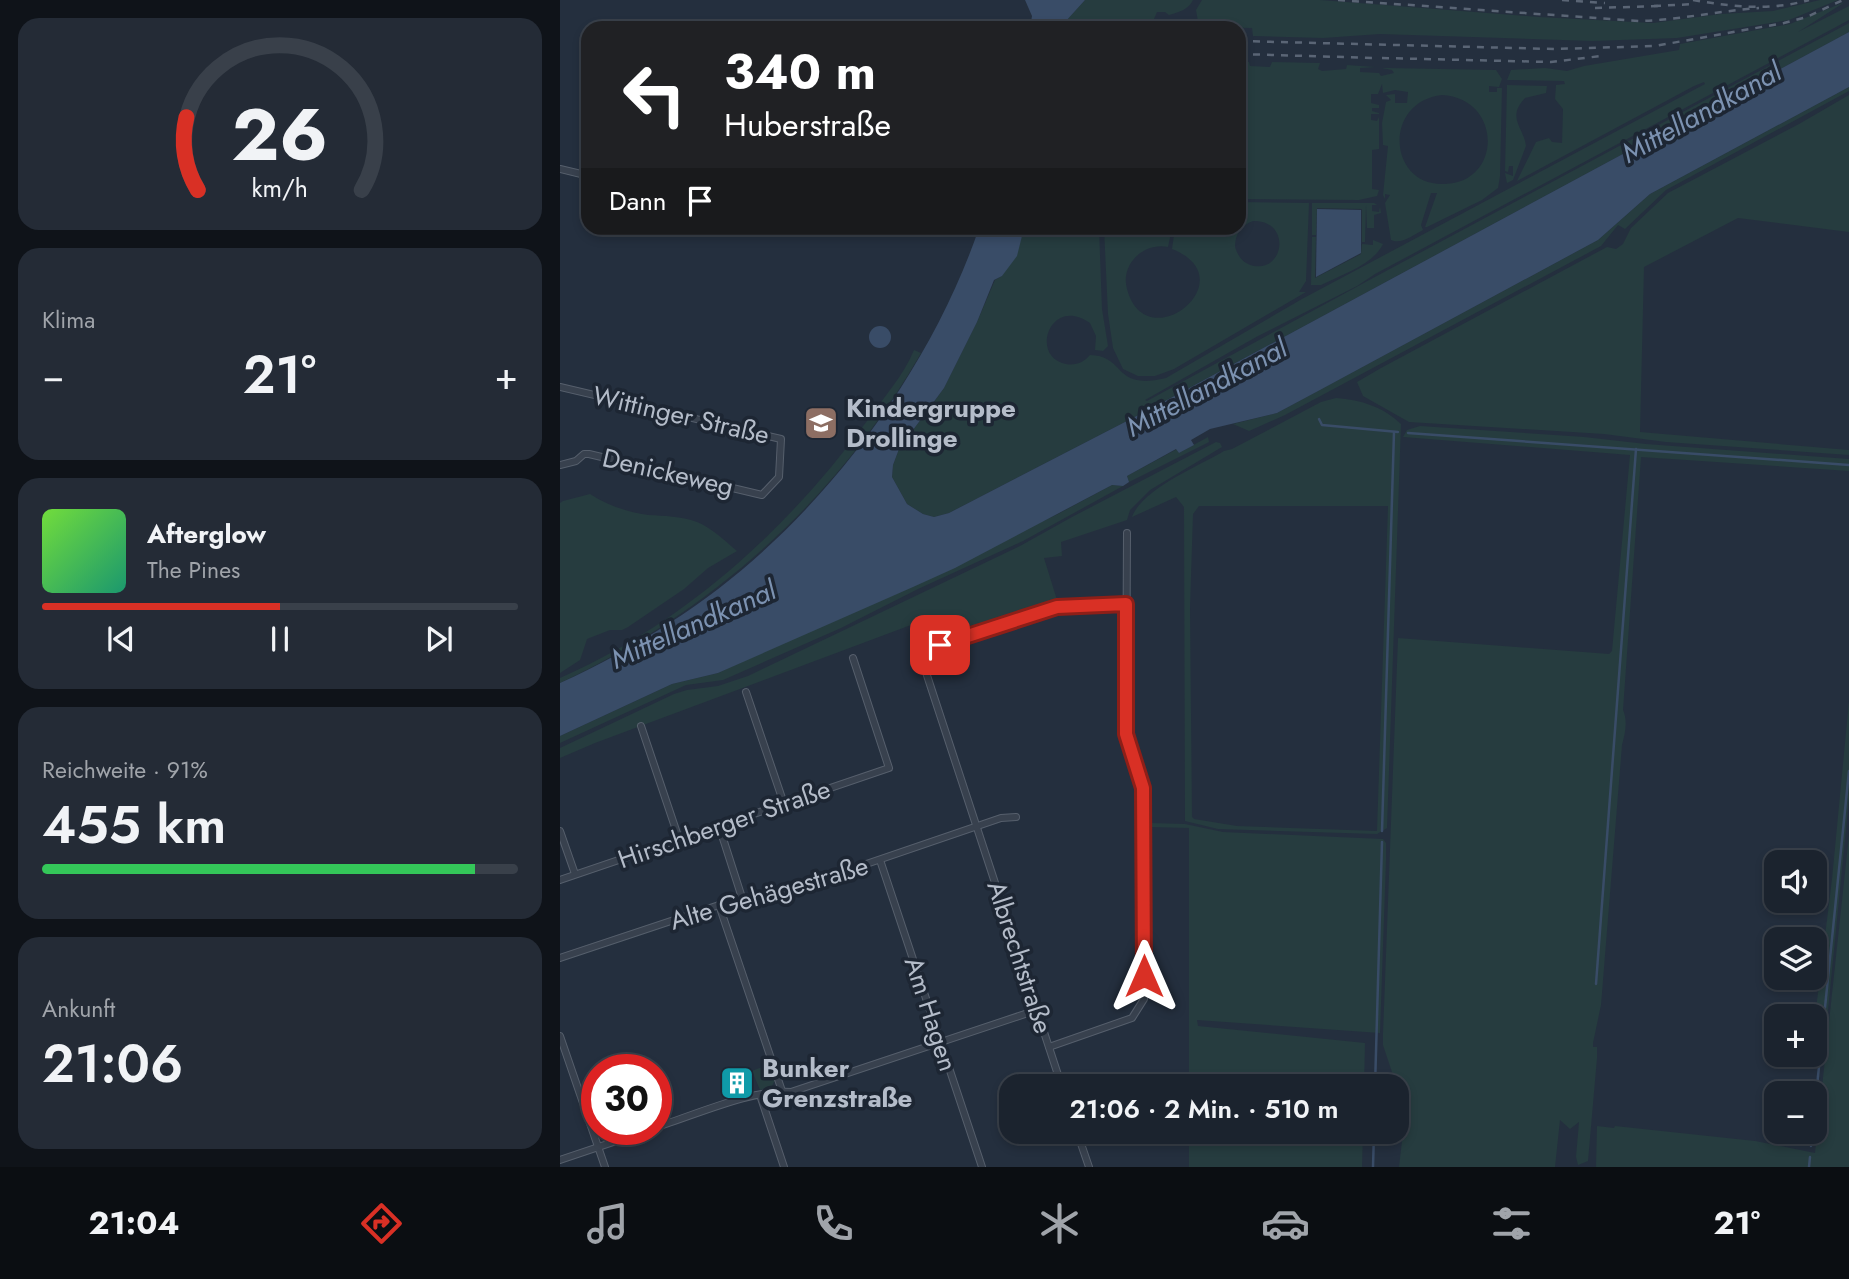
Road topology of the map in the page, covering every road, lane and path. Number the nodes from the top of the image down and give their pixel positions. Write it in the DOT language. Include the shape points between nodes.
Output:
graph roads {
  1 [pos="560,169"];
  2 [pos="581,174"];
  3 [pos="560,387"];
  4 [pos="560,465"];
  5 [pos="762,495"];
  6 [pos="1127,534"];
  7 [pos="1126,604"];
  8 [pos="852,658"];
  9 [pos="746,692"];
  10 [pos="641,726"];
  11 [pos="784,804"];
  12 [pos="1016,817"];
  13 [pos="719,826"];
  14 [pos="977,827"];
  15 [pos="560,831"];
  16 [pos="679,839"];
  17 [pos="880,860"];
  18 [pos="575,874"];
  19 [pos="560,880"];
  20 [pos="744,904"];
  21 [pos="719,905"];
  22 [pos="560,958"];
  23 [pos="1037,1010"];
  24 [pos="560,1036"];
  25 [pos="941,1042"];
  26 [pos="1049,1047"];
  27 [pos="1058,1074"];
  28 [pos="782,1091"];
  29 [pos="760,1095"];
  30 [pos="672,1122"];
  31 [pos="1081,1144"];
  32 [pos="604,1145"];
  33 [pos="598,1147"];
  34 [pos="560,1160"];
  35 [pos="605,1167"];
  36 [pos="784,1167"];
  37 [pos="982,1167"];
  38 [pos="1089,1167"];
  1 -- 2 [label="street"];
  3 -- 5 [label="street, Wittinger Straße" via="781,439 779,477"];
  4 -- 5 [label="street, Denickeweg" via="576,461 584,453"];
  6 -- 7 [label="street"];
  7 -- 14 [label="street, Albrechtstraße" via="1057,607 919,651"];
  7 -- 26 [label="street" via="1126,734 1143,788 1144,999 1138,1013 1127,1021"];
  8 -- 11 [label="street, Hirschberger Straße" via="889,768"];
  9 -- 11 [label="street"];
  10 -- 16 [label="street"];
  11 -- 13 [label="street, Hirschberger Straße"];
  12 -- 14 [label="street"];
  13 -- 16 [label="street, Hirschberger Straße"];
  13 -- 20 [label="street"];
  14 -- 17 [label="street, Alte Gehägestraße"];
  14 -- 23 [label="street, Albrechtstraße"];
  15 -- 18 [label="street"];
  16 -- 18 [label="street, Hirschberger Straße"];
  17 -- 20 [label="street, Alte Gehägestraße"];
  17 -- 25 [label="street, Am Hagen"];
  18 -- 19 [label="street, Hirschberger Straße"];
  20 -- 21 [label="street, Alte Gehägestraße"];
  21 -- 22 [label="street, Alte Gehägestraße"];
  21 -- 28 [label="street"];
  23 -- 25 [label="street"];
  23 -- 26 [label="street, Albrechtstraße"];
  24 -- 33 [label="street"];
  25 -- 28 [label="street" via="791,1092"];
  25 -- 37 [label="street, Am Hagen"];
  26 -- 27 [label="street, Albrechtstraße"];
  28 -- 29 [label="street"];
  29 -- 30 [label="street"];
  29 -- 36 [label="street"];
  31 -- 38 [label="street"];
  32 -- 33 [label="street"];
  33 -- 34 [label="street"];
  33 -- 35 [label="street"];
}
